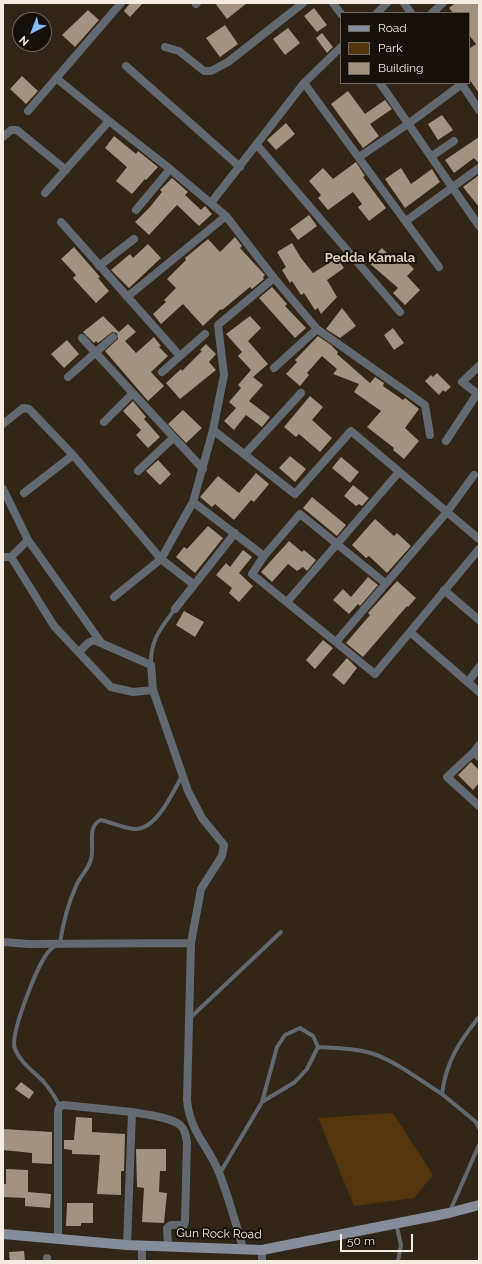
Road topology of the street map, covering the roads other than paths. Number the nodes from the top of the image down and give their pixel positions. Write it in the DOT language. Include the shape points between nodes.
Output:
graph roads {
  1 [pos="121,3"];
  2 [pos="304,3"];
  3 [pos="333,3"];
  4 [pos="387,3"];
  5 [pos="404,3"];
  6 [pos="443,3"];
  7 [pos="378,12"];
  8 [pos="410,12"];
  9 [pos="433,12"];
  10 [pos="340,13"];
  11 [pos="165,47"];
  12 [pos="340,48"];
  13 [pos="126,66"];
  14 [pos="56,78"];
  15 [pos="304,83"];
  16 [pos="381,84"];
  17 [pos="461,84"];
  18 [pos="479,110"];
  19 [pos="28,111"];
  20 [pos="109,122"];
  21 [pos="408,124"];
  22 [pos="3,137"];
  23 [pos="454,141"];
  24 [pos="258,145"];
  25 [pos="432,156"];
  26 [pos="359,157"];
  27 [pos="240,167"];
  28 [pos="479,168"];
  29 [pos="170,169"];
  30 [pos="66,170"];
  31 [pos="452,187"];
  32 [pos="45,193"];
  33 [pos="212,203"];
  34 [pos="136,210"];
  35 [pos="226,216"];
  36 [pos="406,221"];
  37 [pos="61,222"];
  38 [pos="479,226"];
  39 [pos="134,238"];
  40 [pos="99,266"];
  41 [pos="439,268"];
  42 [pos="274,278"];
  43 [pos="127,297"];
  44 [pos="400,312"];
  45 [pos="317,330"];
  46 [pos="205,334"];
  47 [pos="113,337"];
  48 [pos="82,338"];
  49 [pos="96,352"];
  50 [pos="180,356"];
  51 [pos="479,366"];
  52 [pos="274,368"];
  53 [pos="162,372"];
  54 [pos="68,377"];
  55 [pos="133,393"];
  56 [pos="301,393"];
  57 [pos="478,395"];
  58 [pos="104,422"];
  59 [pos="3,424"];
  60 [pos="213,430"];
  61 [pos="430,435"];
  62 [pos="173,438"];
  63 [pos="446,441"];
  64 [pos="244,454"];
  65 [pos="73,455"];
  66 [pos="202,469"];
  67 [pos="138,471"];
  68 [pos="399,472"];
  69 [pos="474,475"];
  70 [pos="3,489"];
  71 [pos="24,493"];
  72 [pos="193,502"];
  73 [pos="447,512"];
  74 [pos="235,532"];
  75 [pos="479,539"];
  76 [pos="28,540"];
  77 [pos="337,544"];
  78 [pos="479,549"];
  79 [pos="264,556"];
  80 [pos="7,557"];
  81 [pos="161,559"];
  82 [pos="385,583"];
  83 [pos="193,584"];
  84 [pos="444,590"];
  85 [pos="114,597"];
  86 [pos="287,602"];
  87 [pos="175,609"];
  88 [pos="479,620"];
  89 [pos="410,632"];
  90 [pos="100,641"];
  91 [pos="336,642"];
  92 [pos="79,652"];
  93 [pos="151,665"];
  94 [pos="479,667"];
  95 [pos="468,682"];
  96 [pos="153,690"];
  97 [pos="479,692"];
  98 [pos="479,745"];
  99 [pos="476,755"];
  100 [pos="182,776"];
  101 [pos="479,806"];
  102 [pos="281,932"];
  103 [pos="3,942"];
  104 [pos="191,942"];
  105 [pos="60,943"];
  106 [pos="479,1017"];
  107 [pos="189,1018"];
  108 [pos="318,1047"];
  109 [pos="442,1094"];
  110 [pos="262,1102"];
  111 [pos="60,1106"];
  112 [pos="132,1112"];
  113 [pos="479,1128"];
  114 [pos="479,1145"];
  115 [pos="219,1174"];
  116 [pos="479,1205"];
  117 [pos="449,1213"];
  118 [pos="396,1223"];
  119 [pos="3,1234"];
  120 [pos="58,1238"];
  121 [pos="127,1245"];
  122 [pos="142,1245"];
  123 [pos="168,1246"];
  124 [pos="244,1248"];
  125 [pos="262,1250"];
  126 [pos="142,1261"];
  127 [pos="262,1261"];
  128 [pos="398,1261"];
  1 -- 14 [label="street"];
  2 -- 11 [label="street" via="228,62 210,71 204,71 179,51"];
  3 -- 10 [label="street"];
  4 -- 7 [label="street"];
  5 -- 8 [label="street"];
  6 -- 9 [label="street"];
  12 -- 15 [label="street"];
  13 -- 27 [label="street"];
  14 -- 19 [label="street"];
  14 -- 20 [label="street"];
  15 -- 24 [label="street"];
  15 -- 26 [label="street"];
  16 -- 21 [label="street"];
  17 -- 18 [label="street"];
  17 -- 21 [label="street"];
  20 -- 29 [label="street"];
  20 -- 30 [label="street"];
  21 -- 25 [label="street"];
  21 -- 26 [label="street"];
  22 -- 30 [label="street" via="6,133 17,130"];
  23 -- 25 [label="street"];
  24 -- 27 [label="street"];
  24 -- 44 [label="street"];
  25 -- 31 [label="street"];
  26 -- 36 [label="street"];
  27 -- 33 [label="street"];
  28 -- 31 [label="street"];
  29 -- 33 [label="street"];
  29 -- 34 [label="street"];
  30 -- 32 [label="street"];
  31 -- 36 [label="street"];
  31 -- 38 [label="street"];
  33 -- 35 [label="street"];
  35 -- 42 [label="street"];
  35 -- 43 [label="street"];
  36 -- 41 [label="street"];
  37 -- 40 [label="street"];
  39 -- 40 [label="street"];
  40 -- 43 [label="street"];
  42 -- 45 [label="street"];
  42 -- 60 [label="street" via="218,325 224,375"];
  43 -- 50 [label="street"];
  45 -- 52 [label="street"];
  45 -- 61 [label="street" via="425,405"];
  46 -- 50 [label="street"];
  47 -- 49 [label="street"];
  48 -- 49 [label="street"];
  49 -- 54 [label="street"];
  49 -- 55 [label="street"];
  50 -- 53 [label="street"];
  51 -- 57 [label="street" via="462,382"];
  55 -- 58 [label="street"];
  55 -- 62 [label="street"];
  56 -- 64 [label="street"];
  57 -- 63 [label="street"];
  59 -- 65 [label="street" via="23,408 29,409"];
  60 -- 64 [label="street"];
  60 -- 66 [label="street"];
  62 -- 66 [label="street"];
  62 -- 67 [label="street"];
  64 -- 68 [label="street" via="295,494 351,431"];
  65 -- 71 [label="street"];
  65 -- 81 [label="street"];
  66 -- 72 [label="street"];
  68 -- 73 [label="street"];
  68 -- 77 [label="street"];
  69 -- 73 [label="street"];
  70 -- 76 [label="street"];
  72 -- 74 [label="street"];
  72 -- 81 [label="street"];
  73 -- 75 [label="street"];
  73 -- 82 [label="street"];
  74 -- 79 [label="street"];
  74 -- 83 [label="street"];
  76 -- 80 [label="street"];
  76 -- 90 [label="street"];
  77 -- 79 [label="street" via="300,514"];
  77 -- 82 [label="street"];
  77 -- 86 [label="street"];
  78 -- 84 [label="street"];
  79 -- 86 [label="street" via="252,574"];
  80 -- 92 [label="street" via="54,626"];
  81 -- 83 [label="street"];
  81 -- 85 [label="street"];
  82 -- 91 [label="street"];
  83 -- 87 [label="street"];
  84 -- 88 [label="street"];
  84 -- 89 [label="street"];
  86 -- 91 [label="street"];
  87 -- 93 [label="lane" via="157,634 151,652"];
  89 -- 91 [label="street" via="375,674"];
  89 -- 95 [label="street"];
  90 -- 92 [label="street" via="88,643"];
  90 -- 93 [label="street"];
  92 -- 96 [label="street" via="111,687 133,692"];
  93 -- 96 [label="street"];
  94 -- 95 [label="street"];
  95 -- 97 [label="street"];
  96 -- 100 [label="street"];
  98 -- 99 [label="street"];
  99 -- 101 [label="street" via="447,777"];
  100 -- 104 [label="street" via="202,818 224,845 222,856 201,889"];
  100 -- 105 [label="lane" via="154,821 144,828 135,829 101,820 96,822 93,827 91,859 76,886 64,918"];
  102 -- 107 [label="lane"];
  103 -- 105 [label="street"];
  104 -- 105 [label="street"];
  104 -- 107 [label="street"];
  105 -- 111 [label="lane" via="45,956 13,1036 14,1048 19,1057 50,1089"];
  106 -- 109 [label="lane" via="452,1056 444,1074"];
  107 -- 115 [label="street" via="189,1115 194,1130"];
  108 -- 109 [label="lane" via="369,1052 387,1060"];
  108 -- 110 [label="lane" via="308,1069 295,1082"];
  108 -- 110 [label="lane" via="313,1036 300,1028 286,1035 277,1047"];
  109 -- 113 [label="lane" via="476,1122"];
  110 -- 115 [label="lane"];
  111 -- 112 [label="street"];
  111 -- 120 [label="street"];
  112 -- 121 [label="street"];
  112 -- 123 [label="street" via="174,1121 181,1125 186,1133 185,1222 184,1225 171,1225 168,1228"];
  114 -- 117 [label="lane"];
  115 -- 124 [label="street"];
  116 -- 117 [label="main road, Gun Rock Road"];
  117 -- 118 [label="main road, Gun Rock Road"];
  118 -- 125 [label="main road, Gun Rock Road"];
  118 -- 128 [label="lane" via="401,1245"];
  119 -- 120 [label="main road, Gun Rock Road"];
  120 -- 121 [label="main road, Gun Rock Road"];
  121 -- 122 [label="main road, Gun Rock Road"];
  122 -- 123 [label="main road, Gun Rock Road"];
  122 -- 126 [label="street"];
  123 -- 124 [label="main road, Gun Rock Road"];
  124 -- 125 [label="main road, Gun Rock Road"];
  125 -- 127 [label="street"];
}
